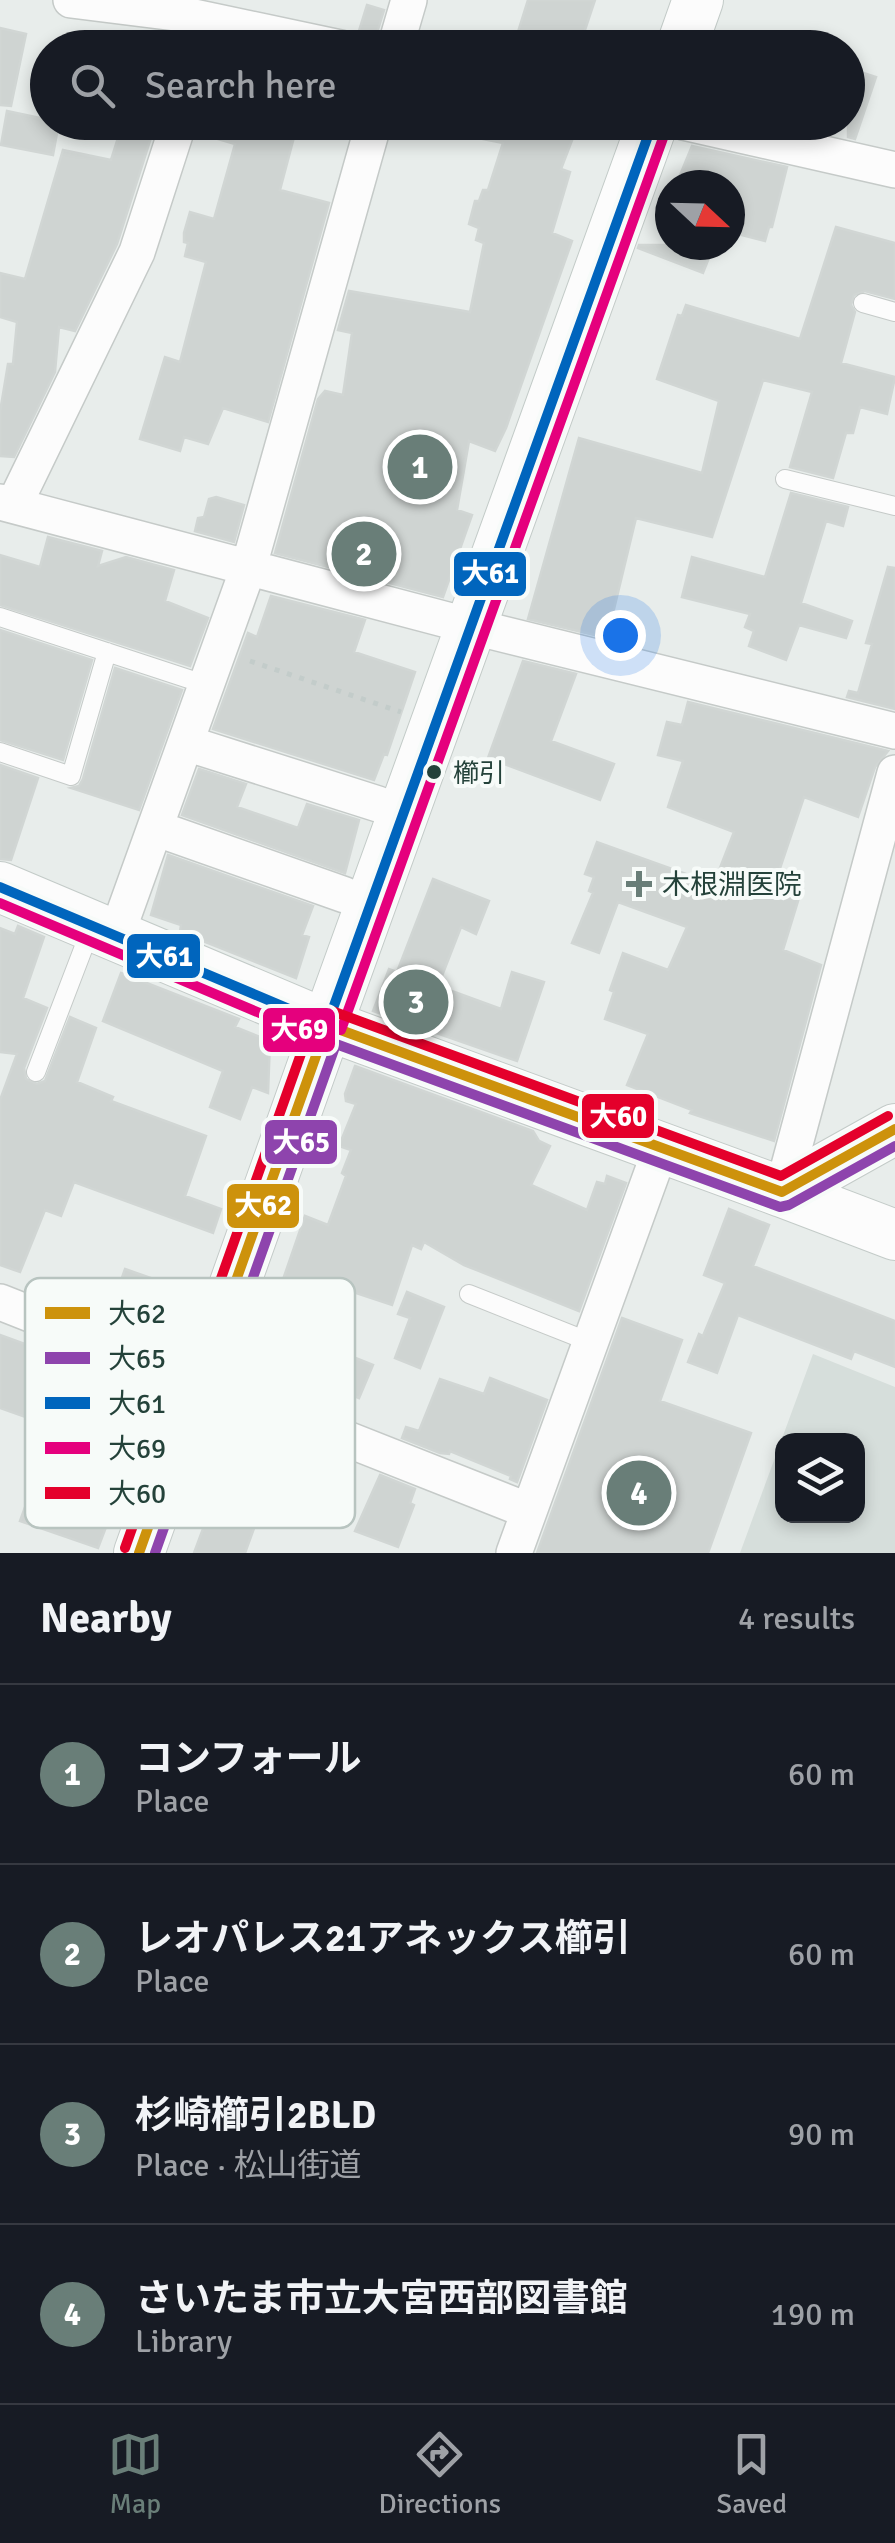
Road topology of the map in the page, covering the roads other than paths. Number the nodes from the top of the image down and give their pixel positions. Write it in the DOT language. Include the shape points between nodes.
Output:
graph roads {
  1 [pos="70,0"];
  2 [pos="409,0"];
  3 [pos="698,0"];
  4 [pos="200,30"];
  5 [pos="400,30"];
  6 [pos="687,30"];
  7 [pos="173,140"];
  8 [pos="369,140"];
  9 [pos="646,140"];
  10 [pos="762,140"];
  11 [pos="895,170"];
  12 [pos="863,303"];
  13 [pos="895,312"];
  14 [pos="785,479"];
  15 [pos="7,503"];
  16 [pos="895,506"];
  17 [pos="250,566"];
  18 [pos="0,617"];
  19 [pos="470,626"];
  20 [pos="107,652"];
  21 [pos="207,684"];
  22 [pos="895,731"];
  23 [pos="186,743"];
  24 [pos="0,752"];
  25 [pos="895,773"];
  26 [pos="378,804"];
  27 [pos="155,828"];
  28 [pos="0,887"];
  29 [pos="345,895"];
  30 [pos="104,931"];
  31 [pos="326,1026"];
  32 [pos="36,1072"];
  33 [pos="895,1128"];
  34 [pos="660,1148"];
  35 [pos="782,1192"];
  36 [pos="895,1235"];
  37 [pos="237,1278"];
  38 [pos="469,1294"];
  39 [pos="0,1302"];
  40 [pos="25,1312"];
  41 [pos="590,1342"];
  42 [pos="355,1443"];
  43 [pos="530,1510"];
  44 [pos="148,1528"];
  45 [pos="139,1553"];
  46 [pos="514,1553"];
  1 -- 4 [label="street" via="175,13"];
  2 -- 5 [label="street"];
  3 -- 6 [label="street"];
  7 -- 15 [label="street" via="136,252"];
  8 -- 17 [label="street"];
  9 -- 19 [label="street"];
  10 -- 11 [label="street"];
  12 -- 13 [label="lane"];
  14 -- 16 [label="lane"];
  15 -- 17 [label="street"];
  17 -- 19 [label="street"];
  17 -- 21 [label="street"];
  18 -- 20 [label="lane"];
  19 -- 22 [label="street"];
  19 -- 31 [label="street"];
  20 -- 21 [label="lane"];
  20 -- 24 [label="lane" via="71,776"];
  21 -- 23 [label="street"];
  23 -- 26 [label="street"];
  23 -- 27 [label="street"];
  25 -- 35 [label="street"];
  27 -- 29 [label="street"];
  27 -- 30 [label="street"];
  28 -- 30 [label="street"];
  30 -- 31 [label="street"];
  30 -- 32 [label="lane"];
  31 -- 34 [label="street"];
  31 -- 37 [label="street"];
  33 -- 35 [label="street"];
  34 -- 35 [label="street"];
  34 -- 41 [label="street"];
  35 -- 36 [label="street"];
  38 -- 41 [label="lane"];
  39 -- 40 [label="street"];
  41 -- 43 [label="street"];
  42 -- 43 [label="street"];
  43 -- 46 [label="street"];
  44 -- 45 [label="street"];
}
